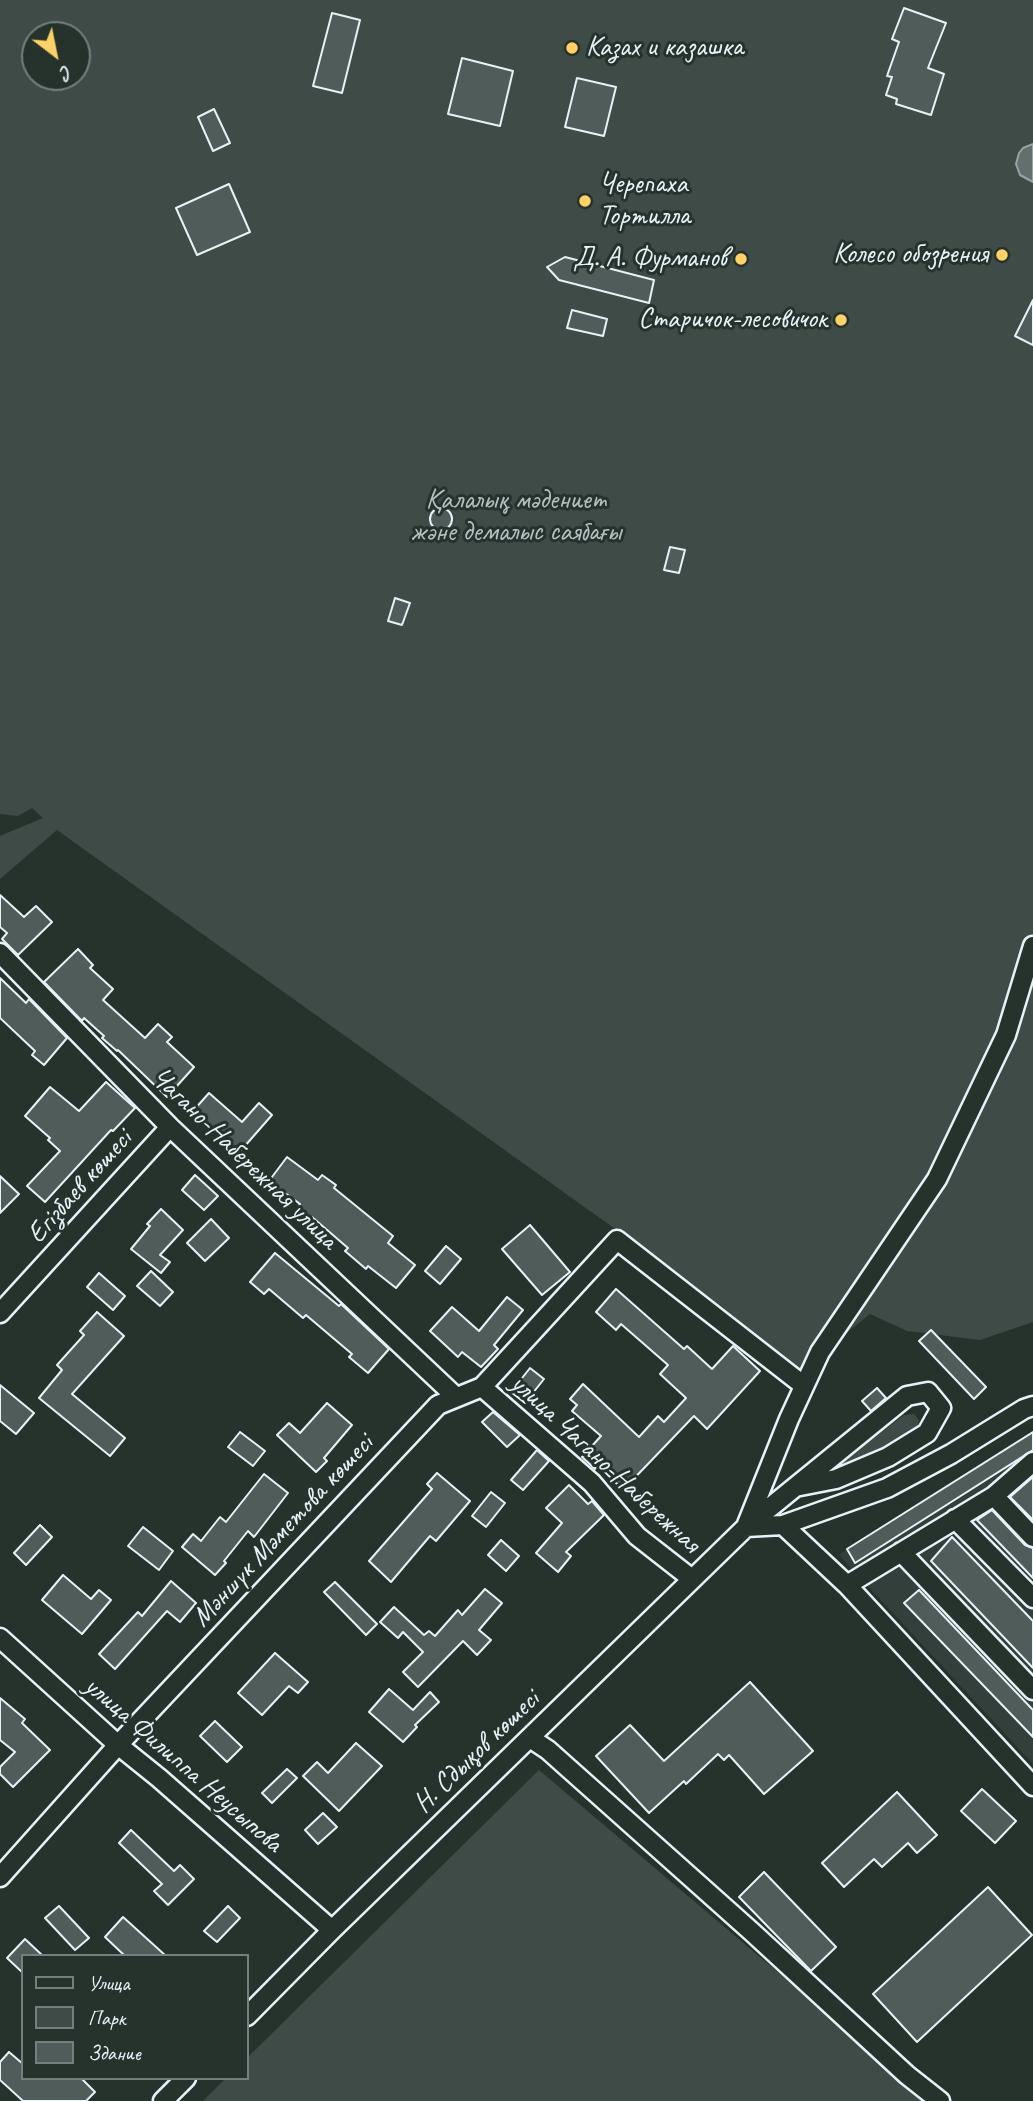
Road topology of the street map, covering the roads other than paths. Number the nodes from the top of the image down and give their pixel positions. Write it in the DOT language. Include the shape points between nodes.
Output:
graph roads {
  1 [pos="1033,946"];
  2 [pos="0,953"];
  3 [pos="170,1127"];
  4 [pos="0,1313"];
  5 [pos="803,1385"];
  6 [pos="482,1387"];
  7 [pos="456,1397"];
  8 [pos="1033,1406"];
  9 [pos="1033,1462"];
  10 [pos="795,1487"];
  11 [pos="994,1496"];
  12 [pos="956,1519"];
  13 [pos="783,1525"];
  14 [pos="746,1527"];
  15 [pos="1033,1537"];
  16 [pos="901,1552"];
  17 [pos="692,1579"];
  18 [pos="847,1584"];
  19 [pos="1033,1598"];
  20 [pos="0,1639"];
  21 [pos="1033,1690"];
  22 [pos="530,1738"];
  23 [pos="118,1745"];
  24 [pos="1033,1786"];
  25 [pos="0,1877"];
  26 [pos="332,1930"];
  27 [pos="248,2015"];
  28 [pos="184,2080"];
  29 [pos="163,2101"];
  30 [pos="940,2101"];
  1 -- 5 [label="street" via="1006,1035 937,1179 820,1352"];
  2 -- 3 [label="street, Чагано-Набережная улица"];
  3 -- 4 [label="street, Егізбаев көшесі"];
  3 -- 7 [label="street, Чагано-Набережная улица"];
  5 -- 6 [label="street, Мәншүк Мәметова көшесі" via="617,1240"];
  5 -- 14 [label="street"];
  6 -- 7 [label="street, Мәншүк Мәметова көшесі"];
  6 -- 17 [label="street, улица Чагано-Набережная" via="592,1483 637,1536"];
  7 -- 23 [label="street, Мәншүк Мәметова көшесі" via="438,1405"];
  8 -- 13 [label="street" via="887,1488"];
  9 -- 11 [label="street"];
  10 -- 10 [label="street, Н. Сдықов көшесі" via="836,1479 888,1457 927,1433 942,1408 928,1392 907,1396"];
  10 -- 14 [label="street, Н. Сдықов көшесі"];
  11 -- 12 [label="street"];
  11 -- 15 [label="street"];
  12 -- 16 [label="street"];
  12 -- 19 [label="street"];
  13 -- 14 [label="street"];
  13 -- 18 [label="street"];
  14 -- 17 [label="street, Н. Сдықов көшесі"];
  16 -- 18 [label="street"];
  16 -- 21 [label="street"];
  17 -- 22 [label="street, Н. Сдықов көшесі"];
  18 -- 24 [label="street"];
  20 -- 23 [label="street, улица Филиппа Неусыпова"];
  22 -- 26 [label="street, Н. Сдықов көшесі"];
  22 -- 30 [label="street"];
  23 -- 25 [label="street, Мәншүк Мәметова көшесі"];
  23 -- 26 [label="street, улица Филиппа Неусыпова"];
  26 -- 27 [label="street, Н. Сдықов көшесі"];
  28 -- 29 [label="street"];
}
